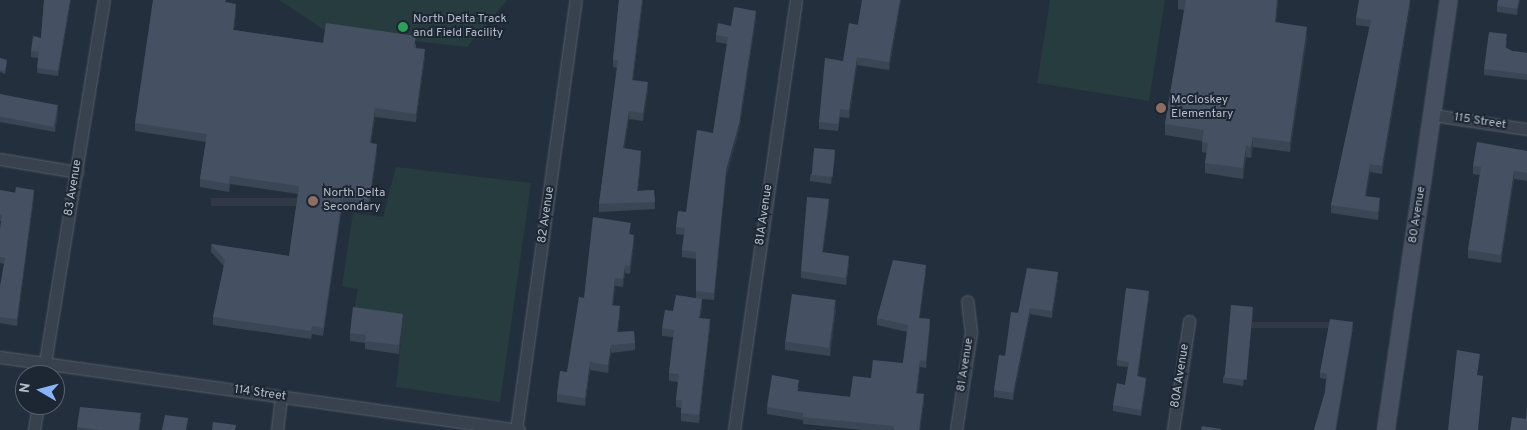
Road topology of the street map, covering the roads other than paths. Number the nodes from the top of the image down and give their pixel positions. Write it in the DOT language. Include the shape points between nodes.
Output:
graph roads {
  1 [pos="104,0"];
  2 [pos="576,0"];
  3 [pos="796,0"];
  4 [pos="1449,0"];
  5 [pos="1433,115"];
  6 [pos="1527,129"];
  7 [pos="0,159"];
  8 [pos="77,172"];
  9 [pos="966,301"];
  10 [pos="1189,321"];
  11 [pos="0,357"];
  12 [pos="45,363"];
  13 [pos="281,397"];
  14 [pos="36,415"];
  15 [pos="34,430"];
  16 [pos="277,430"];
  17 [pos="518,430"];
  18 [pos="734,430"];
  19 [pos="956,430"];
  20 [pos="1173,430"];
  21 [pos="1386,430"];
  1 -- 8 [label="street, 83 Avenue"];
  2 -- 17 [label="street, 82 Avenue"];
  3 -- 18 [label="street, 81A Avenue"];
  4 -- 5 [label="street, 80 Avenue"];
  5 -- 6 [label="street, 115 Street"];
  5 -- 21 [label="street, 80 Avenue"];
  7 -- 8 [label="street"];
  8 -- 12 [label="street, 83 Avenue"];
  9 -- 19 [label="street, 81 Avenue" via="971,332"];
  10 -- 20 [label="street, 80A Avenue"];
  11 -- 12 [label="street, 114 Street"];
  12 -- 13 [label="street, 114 Street"];
  13 -- 16 [label="street"];
  13 -- 17 [label="street, 114 Street"];
  14 -- 15 [label="street"];
}
